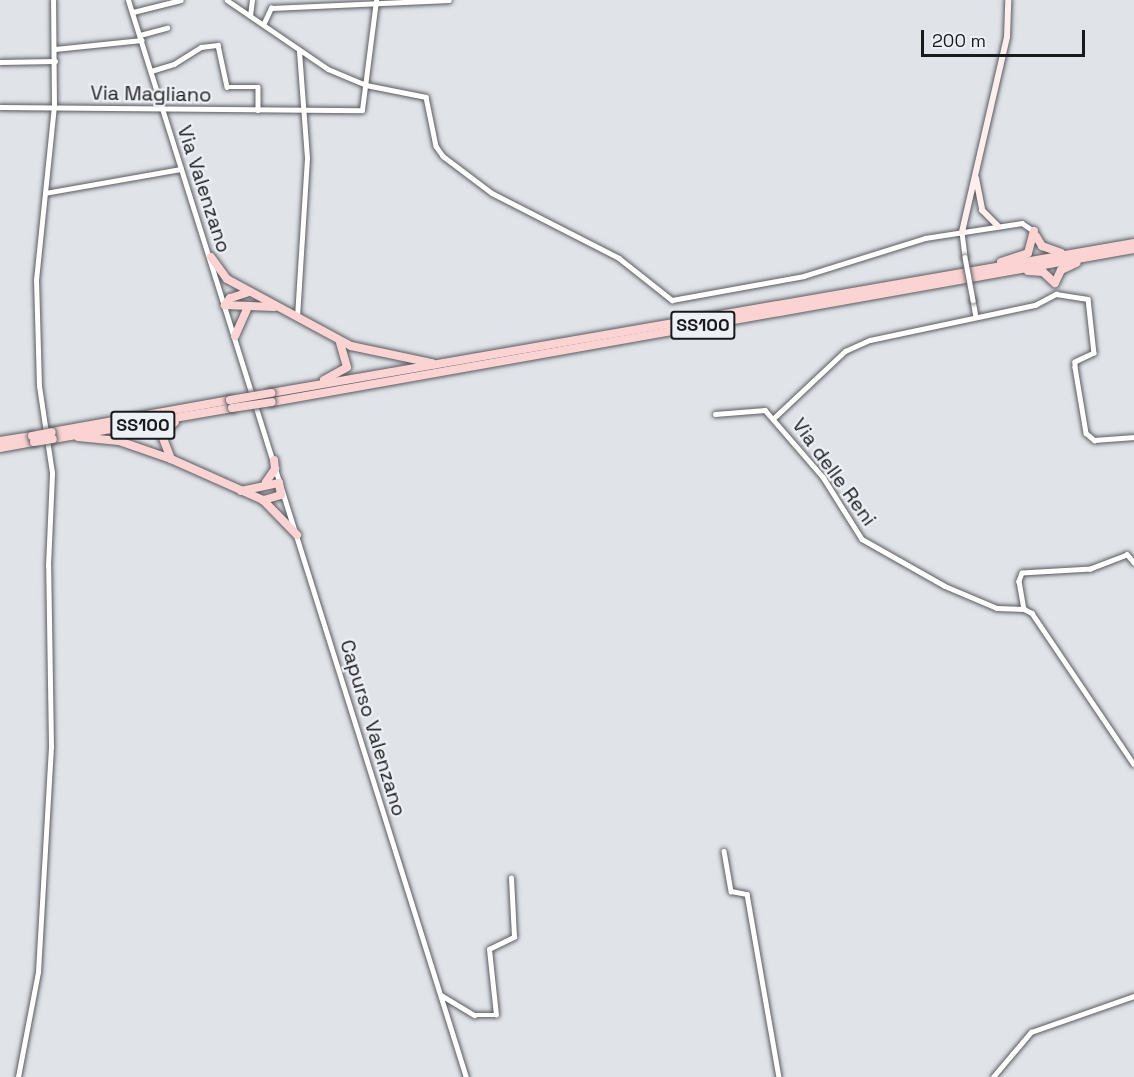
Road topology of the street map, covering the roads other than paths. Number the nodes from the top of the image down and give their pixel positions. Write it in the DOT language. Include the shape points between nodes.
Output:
graph roads {
  1 [pos="53,0"];
  2 [pos="128,0"];
  3 [pos="181,0"];
  4 [pos="227,0"];
  5 [pos="252,0"];
  6 [pos="340,0"];
  7 [pos="376,0"];
  8 [pos="449,0"];
  9 [pos="1008,0"];
  10 [pos="422,2"];
  11 [pos="375,6"];
  12 [pos="341,7"];
  13 [pos="133,12"];
  14 [pos="250,16"];
  15 [pos="263,25"];
  16 [pos="167,28"];
  17 [pos="141,37"];
  18 [pos="55,49"];
  19 [pos="299,51"];
  20 [pos="55,61"];
  21 [pos="0,62"];
  22 [pos="152,70"];
  23 [pos="366,85"];
  24 [pos="0,107"];
  25 [pos="54,107"];
  26 [pos="162,109"];
  27 [pos="258,111"];
  28 [pos="302,111"];
  29 [pos="181,169"];
  30 [pos="975,175"];
  31 [pos="45,193"];
  32 [pos="999,226"];
  33 [pos="1034,231"];
  34 [pos="962,232"];
  35 [pos="1134,243"];
  36 [pos="1134,249"];
  37 [pos="1070,254"];
  38 [pos="211,257"];
  39 [pos="1088,257"];
  40 [pos="991,267"];
  41 [pos="1006,272"];
  42 [pos="1055,283"];
  43 [pos="249,292"];
  44 [pos="1056,294"];
  45 [pos="225,305"];
  46 [pos="276,307"];
  47 [pos="247,309"];
  48 [pos="976,316"];
  49 [pos="297,318"];
  50 [pos="235,336"];
  51 [pos="339,340"];
  52 [pos="443,364"];
  53 [pos="251,388"];
  54 [pos="290,390"];
  55 [pos="272,398"];
  56 [pos="228,406"];
  57 [pos="715,414"];
  58 [pos="775,417"];
  59 [pos="53,435"];
  60 [pos="78,437"];
  61 [pos="1134,437"];
  62 [pos="33,439"];
  63 [pos="0,441"];
  64 [pos="0,448"];
  65 [pos="171,459"];
  66 [pos="274,460"];
  67 [pos="265,484"];
  68 [pos="282,488"];
  69 [pos="240,491"];
  70 [pos="263,501"];
  71 [pos="297,535"];
  72 [pos="1134,563"];
  73 [pos="1024,609"];
  74 [pos="1134,764"];
  75 [pos="724,852"];
  76 [pos="511,878"];
  77 [pos="441,995"];
  78 [pos="1134,996"];
  79 [pos="18,1077"];
  80 [pos="466,1077"];
  81 [pos="779,1077"];
  82 [pos="993,1077"];
  1 -- 18 [label="street"];
  2 -- 13 [label="street, Via Valenzano"];
  3 -- 13 [label="street"];
  4 -- 14 [label="street"];
  5 -- 14 [label="street"];
  6 -- 12 [label="street"];
  7 -- 11 [label="street"];
  8 -- 10 [label="street"];
  9 -- 30 [label="main road" via="1006,37"];
  10 -- 11 [label="street"];
  11 -- 12 [label="street"];
  11 -- 23 [label="street"];
  12 -- 15 [label="street" via="271,8"];
  13 -- 17 [label="street, Via Valenzano"];
  14 -- 15 [label="street"];
  15 -- 19 [label="street"];
  16 -- 17 [label="street"];
  17 -- 18 [label="street"];
  17 -- 22 [label="street, Via Valenzano"];
  18 -- 20 [label="street"];
  19 -- 23 [label="street"];
  19 -- 28 [label="street"];
  20 -- 21 [label="street"];
  20 -- 25 [label="street"];
  22 -- 26 [label="street, Via Valenzano"];
  22 -- 27 [label="street" via="174,64 201,47 218,45 227,87 258,87"];
  23 -- 28 [label="street, Via Magliano" via="362,110"];
  23 -- 34 [label="street" via="426,97 434,140 443,156 492,194 619,258 672,300 804,276 926,238"];
  24 -- 25 [label="street, Via Magliano"];
  25 -- 26 [label="street, Via Magliano"];
  25 -- 31 [label="street"];
  26 -- 27 [label="street, Via Magliano"];
  26 -- 29 [label="street, Via Valenzano"];
  27 -- 28 [label="street, Via Magliano"];
  28 -- 49 [label="street" via="307,158"];
  29 -- 31 [label="street"];
  29 -- 38 [label="street, Via Valenzano"];
  30 -- 32 [label="main road" via="982,210"];
  30 -- 34 [label="main road"];
  31 -- 79 [label="street" via="37,313 39,386 52,473 48,566 52,662 38,972"];
  32 -- 33 [label="street" via="1022,223"];
  32 -- 34 [label="street"];
  33 -- 37 [label="highway, SS100" via="1046,249"];
  33 -- 40 [label="highway, SS100" via="1028,253"];
  34 -- 48 [label="street, bridge"];
  35 -- 37 [label="highway, SS100"];
  36 -- 39 [label="highway, SS100"];
  37 -- 40 [label="highway, SS100"];
  38 -- 43 [label="highway, SS100" via="227,279"];
  38 -- 45 [label="street, Via Valenzano"];
  39 -- 41 [label="highway, SS100"];
  39 -- 42 [label="highway, SS100" via="1061,270"];
  40 -- 52 [label="highway, SS100"];
  41 -- 42 [label="highway, SS100" via="1043,272"];
  41 -- 55 [label="highway, SS100"];
  42 -- 44 [label="street"];
  43 -- 45 [label="highway" via="230,298"];
  43 -- 46 [label="highway, SS100"];
  44 -- 48 [label="street" via="1035,305"];
  44 -- 61 [label="street" via="1088,299 1094,353 1075,362 1086,433 1094,440"];
  45 -- 47 [label="highway"];
  45 -- 50 [label="street, Via Valenzano"];
  46 -- 47 [label="highway"];
  46 -- 49 [label="highway, SS100"];
  47 -- 50 [label="highway"];
  48 -- 58 [label="street" via="870,340 844,351"];
  49 -- 51 [label="highway, SS100"];
  50 -- 53 [label="street, Via Valenzano"];
  51 -- 52 [label="highway, SS100" via="388,357"];
  51 -- 54 [label="highway" via="348,360 342,373"];
  52 -- 54 [label="highway, SS100"];
  53 -- 66 [label="street, Capurso Valenzano"];
  54 -- 55 [label="highway, SS100"];
  55 -- 56 [label="highway, SS100, bridge"];
  56 -- 59 [label="highway, SS100"];
  56 -- 60 [label="highway, SS100"];
  56 -- 65 [label="highway, SS100" via="167,426 162,445"];
  57 -- 58 [label="street, Via delle Reni" via="765,410"];
  58 -- 73 [label="street, Via delle Reni" via="823,477 862,539 945,586 997,608"];
  59 -- 60 [label="highway, SS100"];
  59 -- 62 [label="highway, SS100, bridge"];
  60 -- 65 [label="highway, SS100" via="119,441"];
  62 -- 63 [label="highway, SS100"];
  62 -- 64 [label="highway, SS100"];
  65 -- 69 [label="highway, SS100"];
  66 -- 67 [label="highway" via="275,469"];
  66 -- 68 [label="street, Capurso Valenzano"];
  67 -- 68 [label="highway" via="279,483"];
  67 -- 69 [label="highway"];
  68 -- 70 [label="highway" via="276,498"];
  68 -- 71 [label="street, Capurso Valenzano"];
  69 -- 70 [label="highway, SS100"];
  70 -- 71 [label="highway, SS100"];
  71 -- 77 [label="street, Capurso Valenzano"];
  72 -- 73 [label="street" via="1127,555 1091,569 1022,573"];
  73 -- 74 [label="street" via="1032,613"];
  75 -- 81 [label="street" via="731,891 747,894"];
  76 -- 77 [label="street" via="514,937 489,949 496,1015 474,1015"];
  77 -- 80 [label="street, Capurso Valenzano"];
  78 -- 82 [label="street" via="1031,1032"];
}
